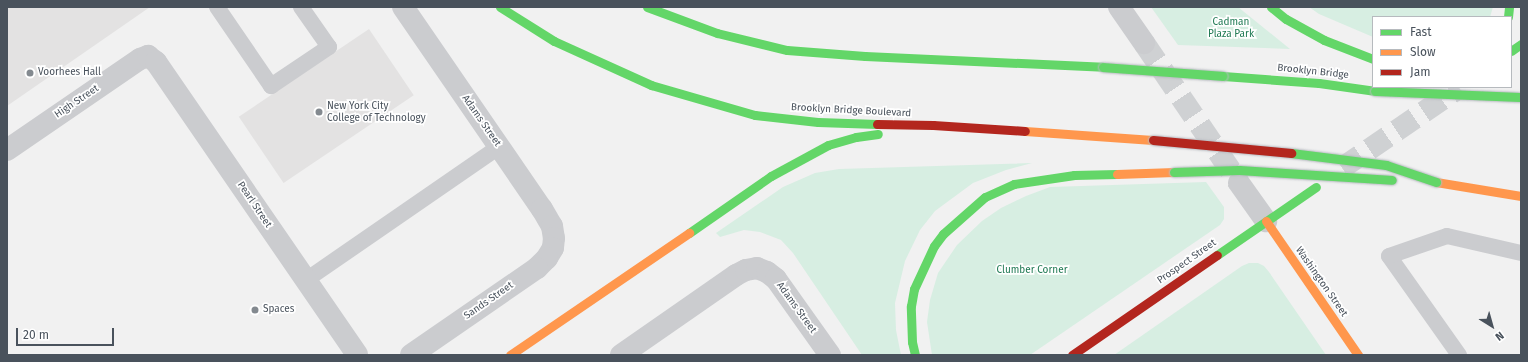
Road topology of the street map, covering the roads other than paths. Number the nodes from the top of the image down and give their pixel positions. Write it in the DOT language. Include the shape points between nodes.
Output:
graph roads {
  1 [pos="217,7"];
  2 [pos="301,7"];
  3 [pos="403,7"];
  4 [pos="500,7"];
  5 [pos="647,7"];
  6 [pos="1119,7"];
  7 [pos="1271,7"];
  8 [pos="1144,43"];
  9 [pos="1521,44"];
  10 [pos="1512,50"];
  11 [pos="148,56"];
  12 [pos="1372,59"];
  13 [pos="1490,88"];
  14 [pos="1521,96"];
  15 [pos="932,125"];
  16 [pos="499,147"];
  17 [pos="7,150"];
  18 [pos="1436,182"];
  19 [pos="1239,183"];
  20 [pos="1316,187"];
  21 [pos="1521,196"];
  22 [pos="1266,221"];
  23 [pos="554,238"];
  24 [pos="1521,253"];
  25 [pos="306,280"];
  26 [pos="357,355"];
  27 [pos="411,355"];
  28 [pos="510,355"];
  29 [pos="621,355"];
  30 [pos="830,355"];
  31 [pos="915,355"];
  32 [pos="1072,355"];
  33 [pos="1358,355"];
  34 [pos="1459,355"];
  1 -- 2 [label="lane" via="271,86 329,47"];
  3 -- 16 [label="street, Adams Street"];
  4 -- 15 [label="main road, Brooklyn Bridge Boulevard" via="554,41 597,62 651,85 723,107 755,115 818,122"];
  5 -- 14 [label="main road, Brooklyn Bridge, bridge" via="717,33 787,50 1103,67 1312,82 1375,90"];
  6 -- 8 [label="street"];
  7 -- 12 [label="main road" via="1286,19 1324,40"];
  9 -- 10 [label="main road"];
  11 -- 17 [label="street, High Street"];
  11 -- 25 [label="street, Pearl Street" via="156,62"];
  13 -- 14 [label="main road"];
  15 -- 18 [label="main road, Brooklyn Bridge Boulevard, bridge" via="1273,150 1386,165"];
  15 -- 28 [label="main road" via="856,137 828,145 799,160 771,176"];
  16 -- 23 [label="street, Adams Street" via="542,209 552,226"];
  16 -- 25 [label="lane"];
  18 -- 21 [label="main road"];
  18 -- 31 [label="main road, bridge" via="1239,170 1074,175 1014,184 985,197 943,234 934,246 920,274 911,306"];
  19 -- 22 [label="street"];
  20 -- 22 [label="main road, Prospect Street"];
  22 -- 32 [label="main road, Prospect Street"];
  22 -- 33 [label="main road, Washington Street"];
  23 -- 27 [label="street, Sands Street" via="553,248 537,268"];
  24 -- 34 [label="lane" via="1447,236 1389,256"];
  25 -- 26 [label="street, Pearl Street"];
  29 -- 30 [label="street, Adams Street" via="736,275 756,268 767,272 776,280"];
}
